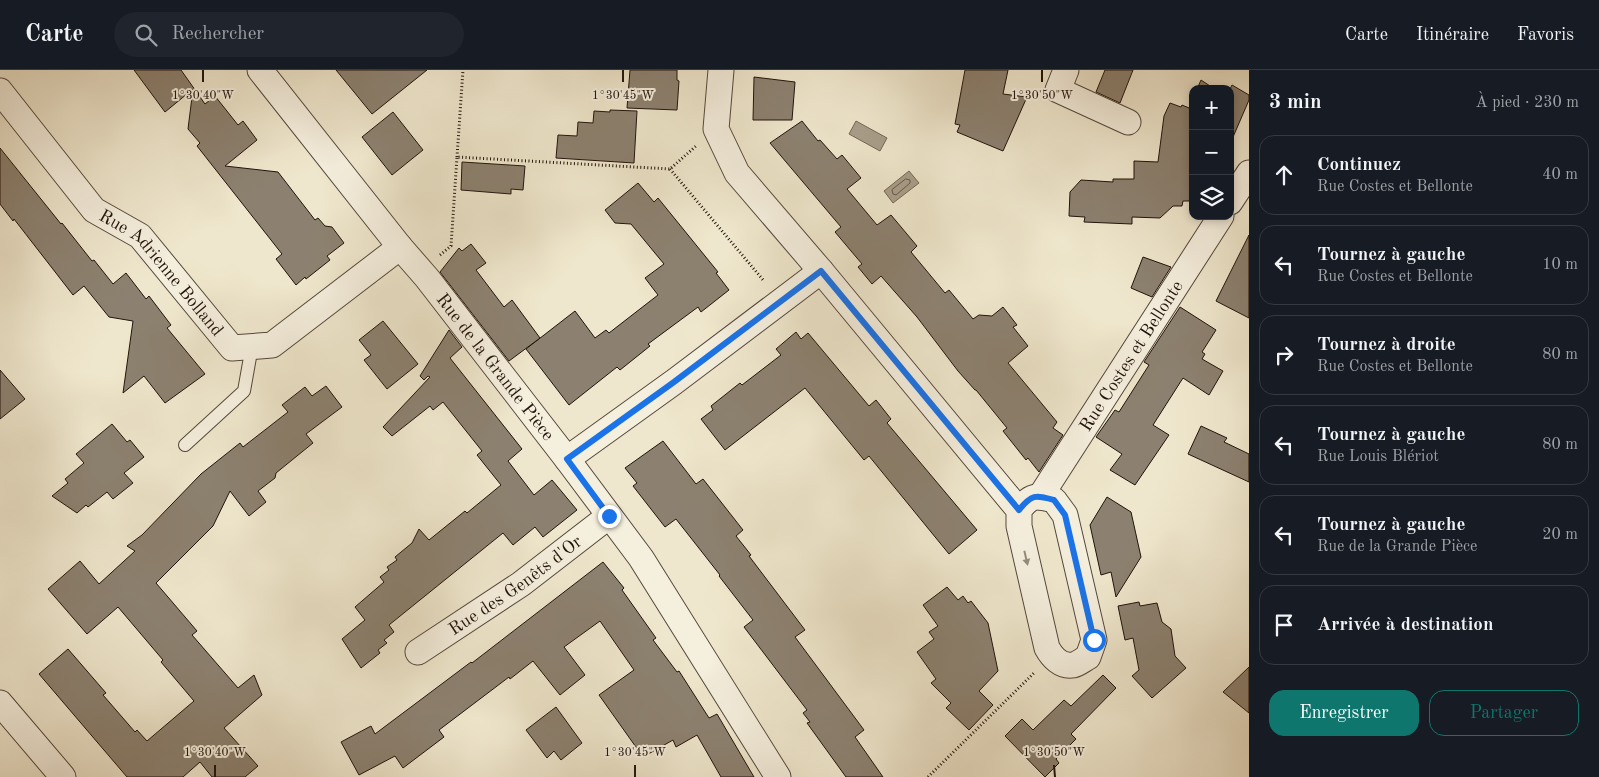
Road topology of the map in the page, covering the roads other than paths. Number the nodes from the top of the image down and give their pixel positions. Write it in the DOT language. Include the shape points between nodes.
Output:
graph roads {
  1 [pos="260,70"];
  2 [pos="721,70"];
  3 [pos="1066,70"];
  4 [pos="0,91"];
  5 [pos="1128,122"];
  6 [pos="1249,173"];
  7 [pos="1234,196"];
  8 [pos="1218,220"];
  9 [pos="400,247"];
  10 [pos="821,271"];
  11 [pos="252,346"];
  12 [pos="185,444"];
  13 [pos="567,459"];
  14 [pos="1040,496"];
  15 [pos="1019,510"];
  16 [pos="609,516"];
  17 [pos="418,652"];
  18 [pos="0,703"];
  19 [pos="63,777"];
  20 [pos="778,777"];
  1 -- 9 [label="street, Rue de la Grande Pièce"];
  2 -- 10 [label="street" via="716,129 737,172"];
  3 -- 5 [label="street" via="1058,90"];
  4 -- 11 [label="street, Rue Adrienne Bolland" via="94,210 140,236 232,348"];
  6 -- 7 [label="street"];
  8 -- 14 [label="street, Rue Costes et Bellonte"];
  9 -- 11 [label="street, Rue Adrienne Bolland" via="272,345"];
  9 -- 13 [label="street, Rue de la Grande Pièce"];
  10 -- 13 [label="street"];
  10 -- 15 [label="street"];
  11 -- 12 [label="lane" via="244,391"];
  13 -- 16 [label="street, Rue de la Grande Pièce"];
  14 -- 15 [label="street, Rue Costes et Bellonte" via="1028,499"];
  15 -- 14 [label="street, one-way" via="1019,526 1047,648 1051,656 1062,664 1074,665 1088,656 1094,640 1065,515 1054,500"];
  16 -- 17 [label="street, Rue des Genêts d'Or" via="521,584"];
  16 -- 20 [label="street, Rue de la Grande Pièce" via="641,558"];
  18 -- 19 [label="street"];
}
